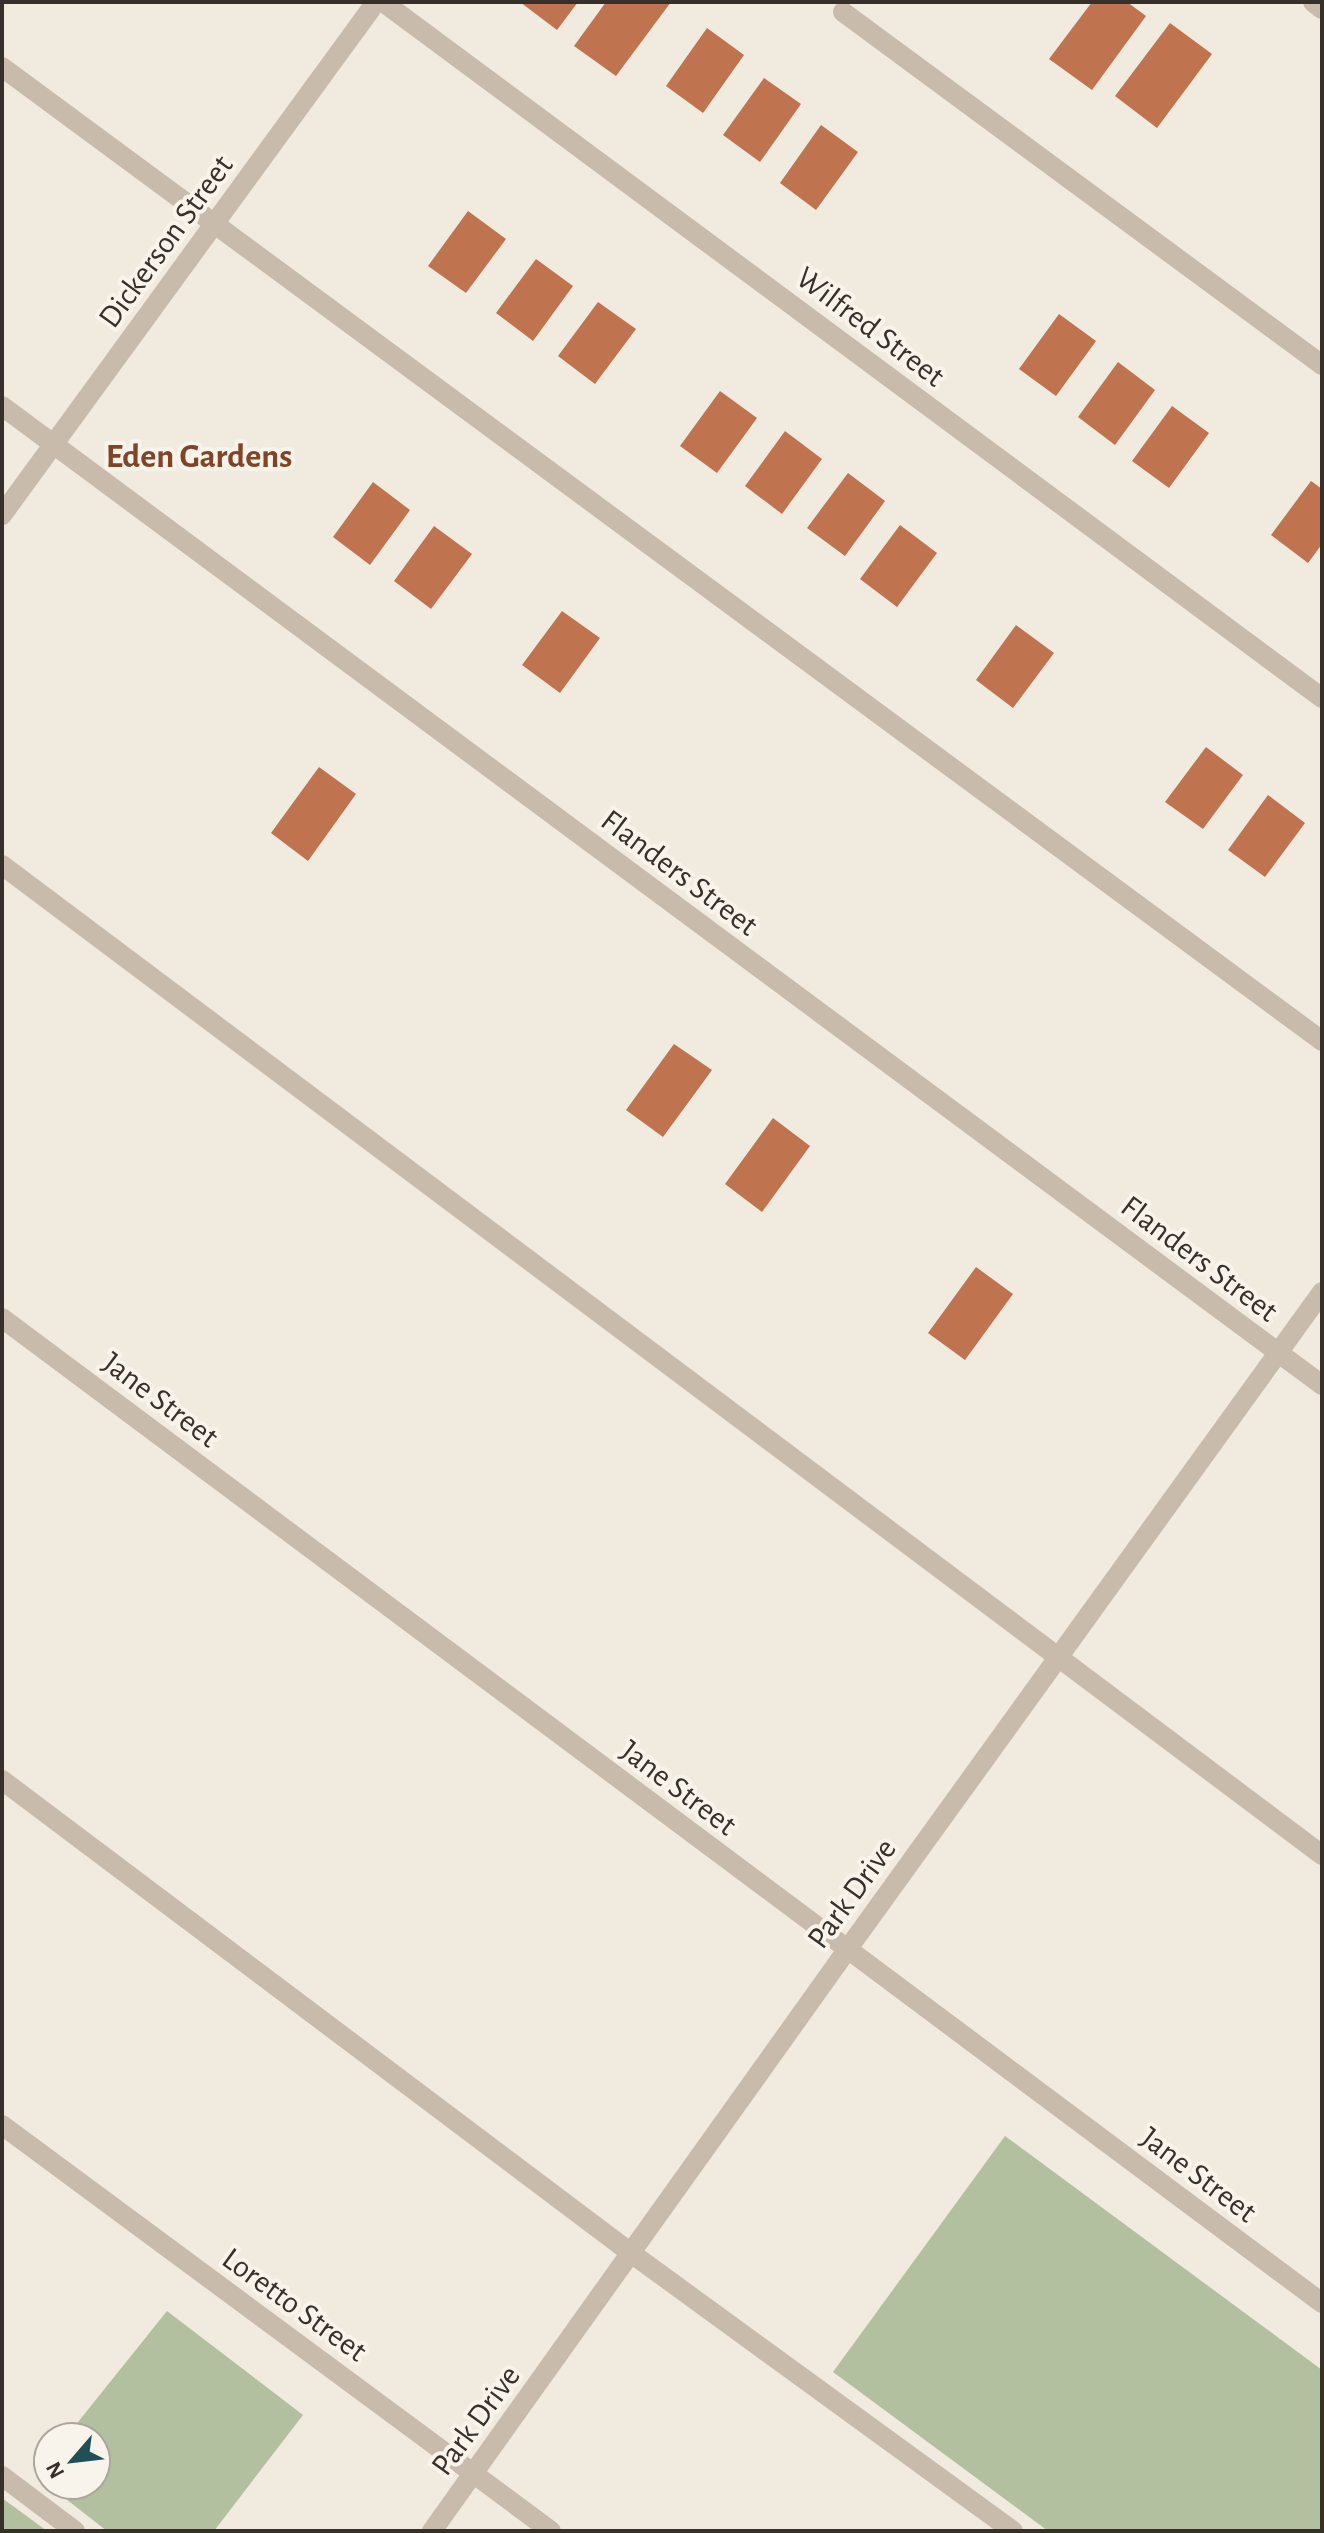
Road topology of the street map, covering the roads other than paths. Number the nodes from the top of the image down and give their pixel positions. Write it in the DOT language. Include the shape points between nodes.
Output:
graph roads {
  1 [pos="376,2"];
  2 [pos="383,2"];
  3 [pos="1313,2"];
  4 [pos="1322,9"];
  5 [pos="843,12"];
  6 [pos="2,67"];
  7 [pos="214,224"];
  8 [pos="1322,365"];
  9 [pos="2,406"];
  10 [pos="53,445"];
  11 [pos="2,515"];
  12 [pos="1322,698"];
  13 [pos="2,865"];
  14 [pos="1322,1041"];
  15 [pos="1322,1292"];
  16 [pos="2,1318"];
  17 [pos="1278,1352"];
  18 [pos="1322,1385"];
  19 [pos="1058,1658"];
  20 [pos="2,1780"];
  21 [pos="1322,1855"];
  22 [pos="847,1950"];
  23 [pos="2,2125"];
  24 [pos="631,2253"];
  25 [pos="1322,2303"];
  26 [pos="474,2474"];
  27 [pos="2,2476"];
  28 [pos="75,2531"];
  29 [pos="432,2531"];
  30 [pos="551,2531"];
  31 [pos="1013,2531"];
  1 -- 7 [label="street, Dickerson Street"];
  2 -- 12 [label="street, Wilfred Street"];
  3 -- 4 [label="street"];
  5 -- 8 [label="street"];
  6 -- 7 [label="street"];
  7 -- 10 [label="street, Dickerson Street"];
  7 -- 14 [label="street"];
  9 -- 10 [label="street, Flanders Street"];
  10 -- 11 [label="street, Dickerson Street"];
  10 -- 17 [label="street, Flanders Street"];
  13 -- 19 [label="street"];
  15 -- 17 [label="street, Park Drive"];
  16 -- 22 [label="street, Jane Street"];
  17 -- 18 [label="street, Flanders Street"];
  17 -- 19 [label="street, Park Drive"];
  19 -- 21 [label="street"];
  19 -- 22 [label="street, Park Drive"];
  20 -- 24 [label="street"];
  22 -- 24 [label="street, Park Drive"];
  22 -- 25 [label="street, Jane Street"];
  23 -- 26 [label="street, Loretto Street"];
  24 -- 26 [label="street, Park Drive"];
  24 -- 31 [label="street"];
  26 -- 29 [label="street, Park Drive"];
  26 -- 30 [label="street, Loretto Street"];
  27 -- 28 [label="street"];
}
